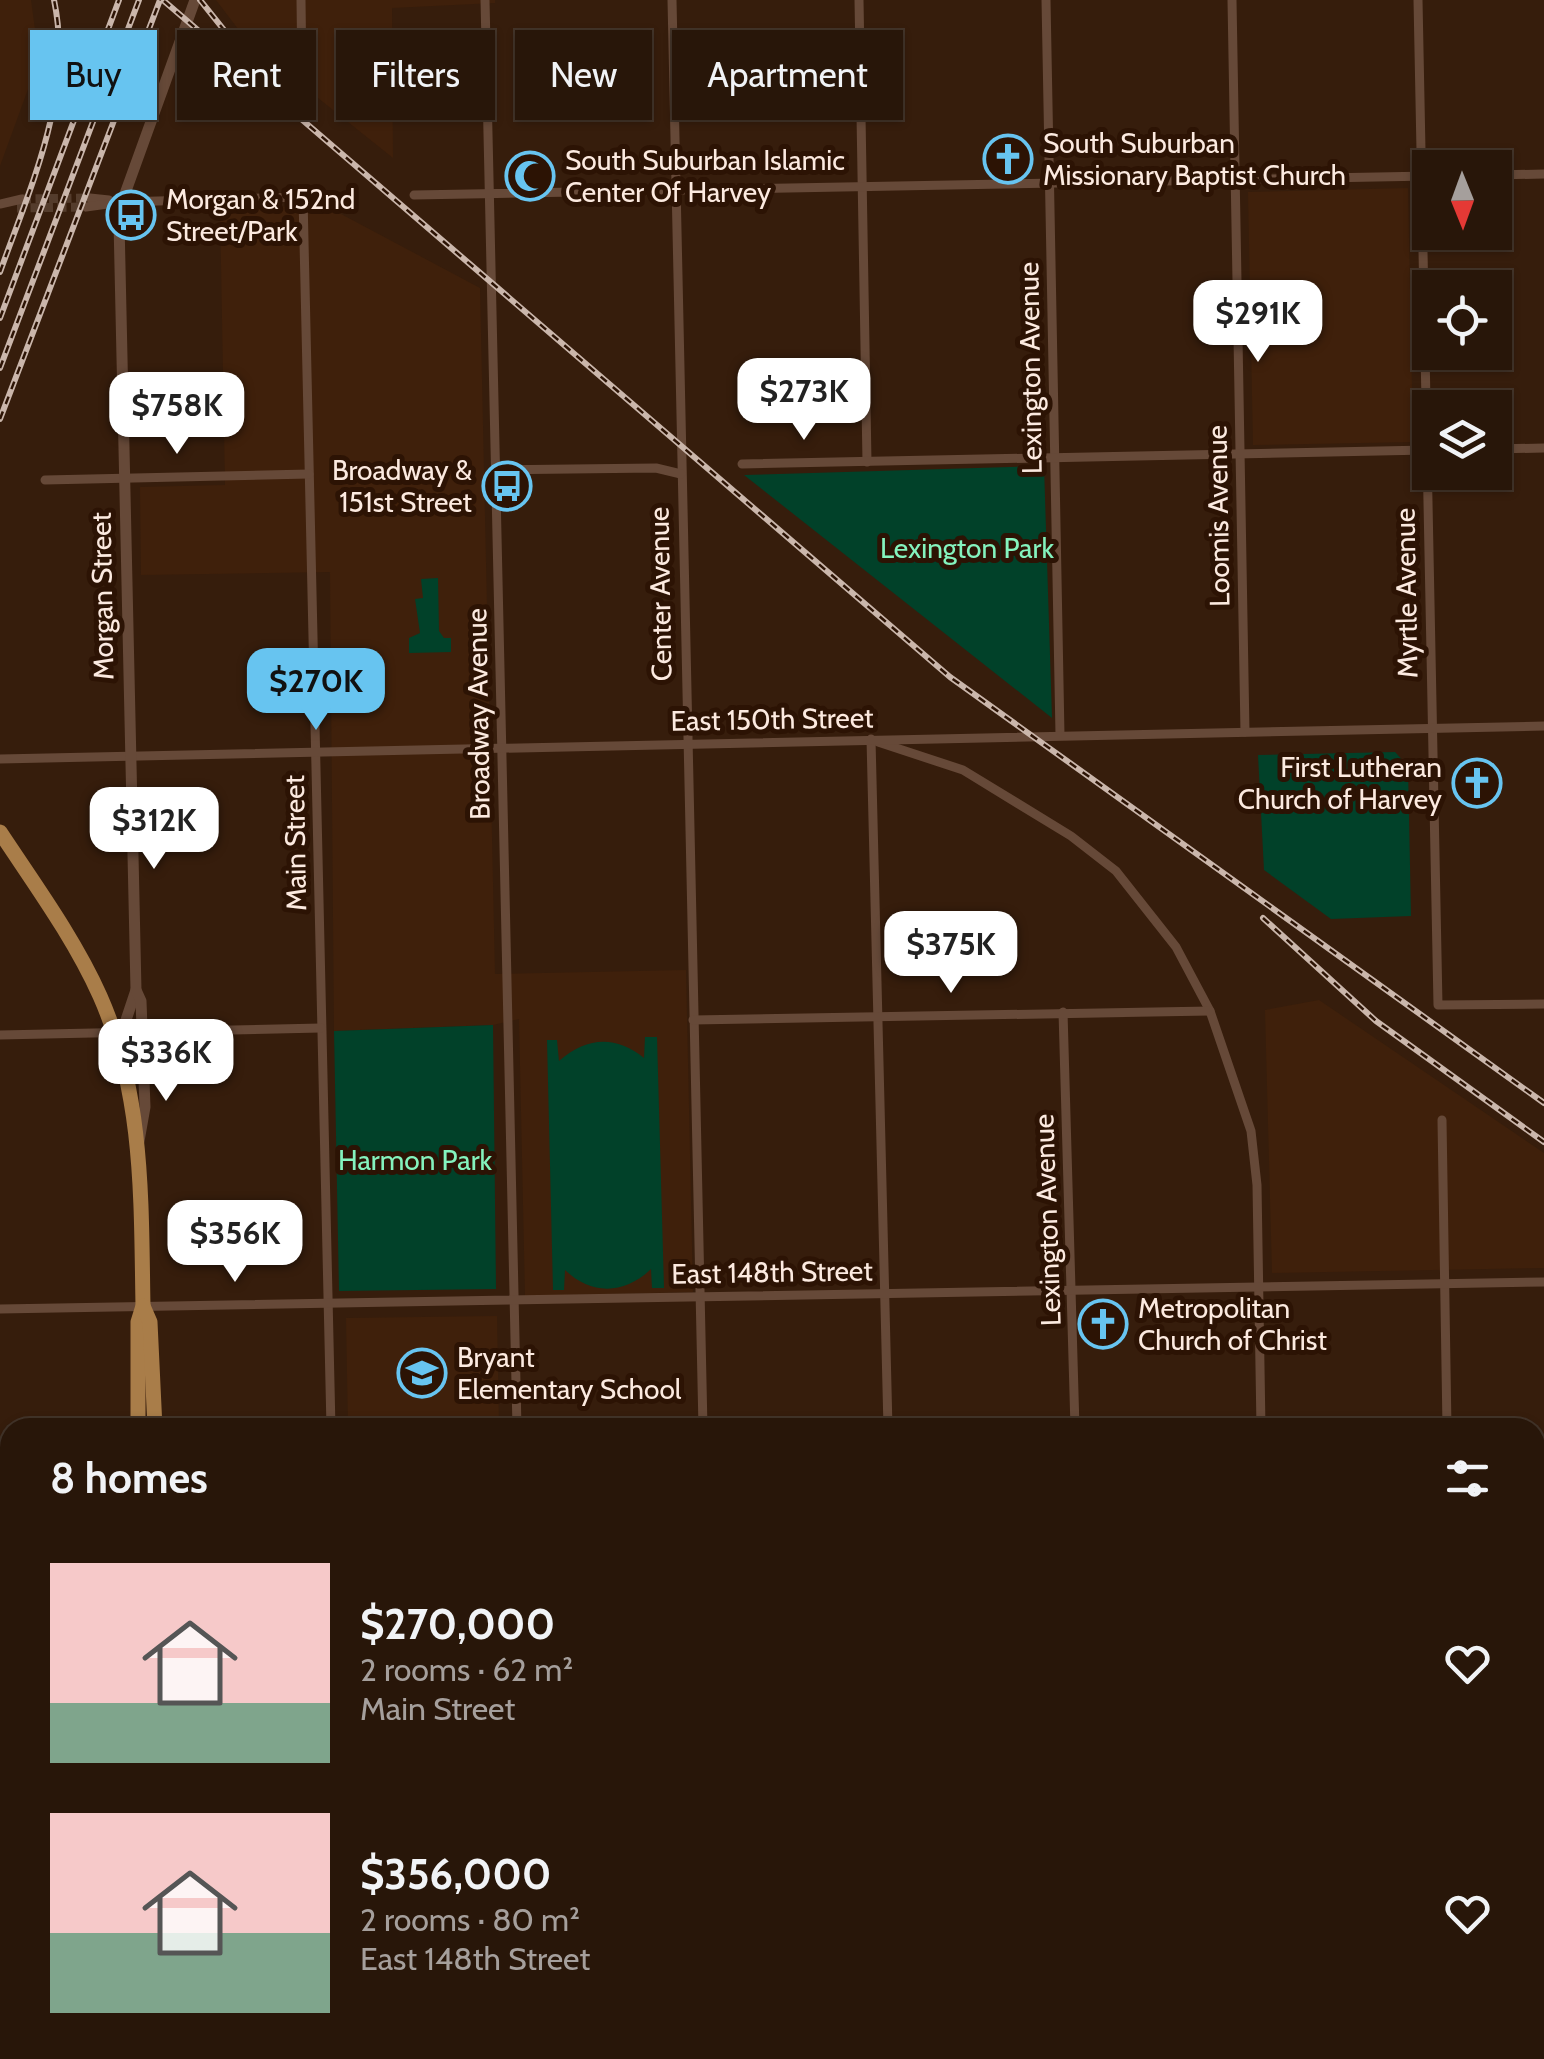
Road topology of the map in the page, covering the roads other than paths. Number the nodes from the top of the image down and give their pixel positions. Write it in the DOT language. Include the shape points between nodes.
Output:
graph roads {
  1 [pos="195,0"];
  2 [pos="300,0"];
  3 [pos="486,0"];
  4 [pos="672,0"];
  5 [pos="859,0"];
  6 [pos="1046,0"];
  7 [pos="1232,0"];
  8 [pos="1418,0"];
  9 [pos="301,30"];
  10 [pos="1425,150"];
  11 [pos="1544,174"];
  12 [pos="1512,175"];
  13 [pos="1412,176"];
  14 [pos="1235,180"];
  15 [pos="1050,184"];
  16 [pos="862,187"];
  17 [pos="676,190"];
  18 [pos="414,194"];
  19 [pos="490,194"];
  20 [pos="122,202"];
  21 [pos="88,203"];
  22 [pos="2,204"];
  23 [pos="19,204"];
  24 [pos="1427,250"];
  25 [pos="1428,390"];
  26 [pos="1544,448"];
  27 [pos="1512,449"];
  28 [pos="1412,450"];
  29 [pos="1240,454"];
  30 [pos="1054,458"];
  31 [pos="867,462"];
  32 [pos="742,464"];
  33 [pos="495,470"];
  34 [pos="309,474"];
  35 [pos="681,474"];
  36 [pos="125,478"];
  37 [pos="45,480"];
  38 [pos="1428,490"];
  39 [pos="1544,726"];
  40 [pos="1431,728"];
  41 [pos="1245,732"];
  42 [pos="1060,735"];
  43 [pos="870,739"];
  44 [pos="686,742"];
  45 [pos="502,748"];
  46 [pos="315,752"];
  47 [pos="130,756"];
  48 [pos="0,758"];
  49 [pos="0,832"];
  50 [pos="136,990"];
  51 [pos="1544,1004"];
  52 [pos="1210,1011"];
  53 [pos="1063,1012"];
  54 [pos="879,1017"];
  55 [pos="693,1020"];
  56 [pos="321,1028"];
  57 [pos="142,1032"];
  58 [pos="0,1035"];
  59 [pos="119,1036"];
  60 [pos="1442,1120"];
  61 [pos="139,1142"];
  62 [pos="1544,1282"];
  63 [pos="1445,1284"];
  64 [pos="1258,1288"];
  65 [pos="1071,1291"];
  66 [pos="886,1292"];
  67 [pos="700,1296"];
  68 [pos="514,1300"];
  69 [pos="327,1304"];
  70 [pos="143,1306"];
  71 [pos="0,1308"];
  72 [pos="138,1418"];
  73 [pos="155,1418"];
  74 [pos="331,1418"];
  75 [pos="517,1418"];
  76 [pos="704,1418"];
  77 [pos="888,1418"];
  78 [pos="1075,1418"];
  79 [pos="1260,1418"];
  80 [pos="1448,1418"];
  1 -- 20 [label="street"];
  2 -- 9 [label="street"];
  3 -- 19 [label="street, Broadway Avenue"];
  4 -- 17 [label="street, Center Avenue"];
  5 -- 16 [label="street"];
  6 -- 15 [label="street, Lexington Avenue"];
  7 -- 14 [label="street, Loomis Avenue"];
  8 -- 10 [label="street, Myrtle Avenue"];
  11 -- 12 [label="street"];
  13 -- 14 [label="street"];
  14 -- 15 [label="street"];
  14 -- 29 [label="street, Loomis Avenue"];
  15 -- 16 [label="street"];
  15 -- 30 [label="street, Lexington Avenue"];
  16 -- 17 [label="street"];
  16 -- 31 [label="street"];
  17 -- 19 [label="street"];
  17 -- 35 [label="street, Center Avenue"];
  18 -- 19 [label="street"];
  19 -- 33 [label="street, Broadway Avenue"];
  20 -- 21 [label="street"];
  20 -- 34 [label="street, Main Street" via="303,197"];
  20 -- 36 [label="street, Morgan Street"];
  22 -- 23 [label="street"];
  24 -- 25 [label="street, Myrtle Avenue"];
  26 -- 27 [label="street"];
  28 -- 29 [label="street"];
  29 -- 30 [label="street"];
  29 -- 41 [label="street, Loomis Avenue"];
  30 -- 31 [label="street"];
  30 -- 42 [label="street, Lexington Avenue"];
  31 -- 32 [label="street"];
  33 -- 35 [label="street" via="656,468"];
  33 -- 45 [label="street, Broadway Avenue"];
  34 -- 36 [label="street"];
  34 -- 46 [label="street, Main Street"];
  35 -- 44 [label="street, Center Avenue"];
  36 -- 37 [label="street"];
  36 -- 47 [label="street, Morgan Street"];
  38 -- 40 [label="street, Myrtle Avenue"];
  39 -- 40 [label="street, East 150th Street"];
  40 -- 41 [label="street, East 150th Street"];
  40 -- 51 [label="street, Myrtle Avenue" via="1438,1005"];
  41 -- 42 [label="street, East 150th Street"];
  42 -- 43 [label="street, East 150th Street"];
  43 -- 44 [label="street, East 150th Street"];
  43 -- 52 [label="street" via="963,770 1024,804 1116,871 1176,947"];
  43 -- 54 [label="street"];
  44 -- 45 [label="street, East 150th Street"];
  44 -- 55 [label="street, Center Avenue"];
  45 -- 46 [label="street, East 150th Street"];
  45 -- 68 [label="street, Broadway Avenue"];
  46 -- 47 [label="street, East 150th Street"];
  46 -- 56 [label="street, Main Street"];
  47 -- 48 [label="street, East 150th Street"];
  47 -- 50 [label="street, Morgan Street"];
  49 -- 59 [label="main road" via="85,966"];
  50 -- 57 [label="street, Morgan Street"];
  50 -- 59 [label="street, Morgan Street"];
  52 -- 53 [label="street"];
  52 -- 64 [label="street" via="1251,1131"];
  53 -- 54 [label="street"];
  53 -- 65 [label="street, Lexington Avenue"];
  54 -- 55 [label="street"];
  54 -- 66 [label="street"];
  55 -- 67 [label="street, Center Avenue"];
  56 -- 57 [label="street"];
  56 -- 69 [label="street, Main Street"];
  57 -- 59 [label="street"];
  57 -- 61 [label="street, Morgan Street" via="146,1108"];
  58 -- 59 [label="street"];
  59 -- 61 [label="main road"];
  60 -- 63 [label="street"];
  61 -- 70 [label="main road"];
  62 -- 63 [label="street, East 148th Street"];
  63 -- 64 [label="street, East 148th Street"];
  63 -- 80 [label="street"];
  64 -- 65 [label="street, East 148th Street"];
  64 -- 79 [label="street"];
  65 -- 66 [label="street, East 148th Street"];
  65 -- 78 [label="street, Lexington Avenue"];
  66 -- 67 [label="street, East 148th Street"];
  66 -- 77 [label="street"];
  67 -- 68 [label="street, East 148th Street"];
  67 -- 76 [label="street, Center Avenue"];
  68 -- 69 [label="street, East 148th Street"];
  68 -- 75 [label="street, Broadway Avenue"];
  69 -- 70 [label="street, East 148th Street"];
  69 -- 74 [label="street, Main Street"];
  70 -- 71 [label="street, East 148th Street"];
  70 -- 72 [label="main road"];
  70 -- 73 [label="main road" via="150,1322"];
}
